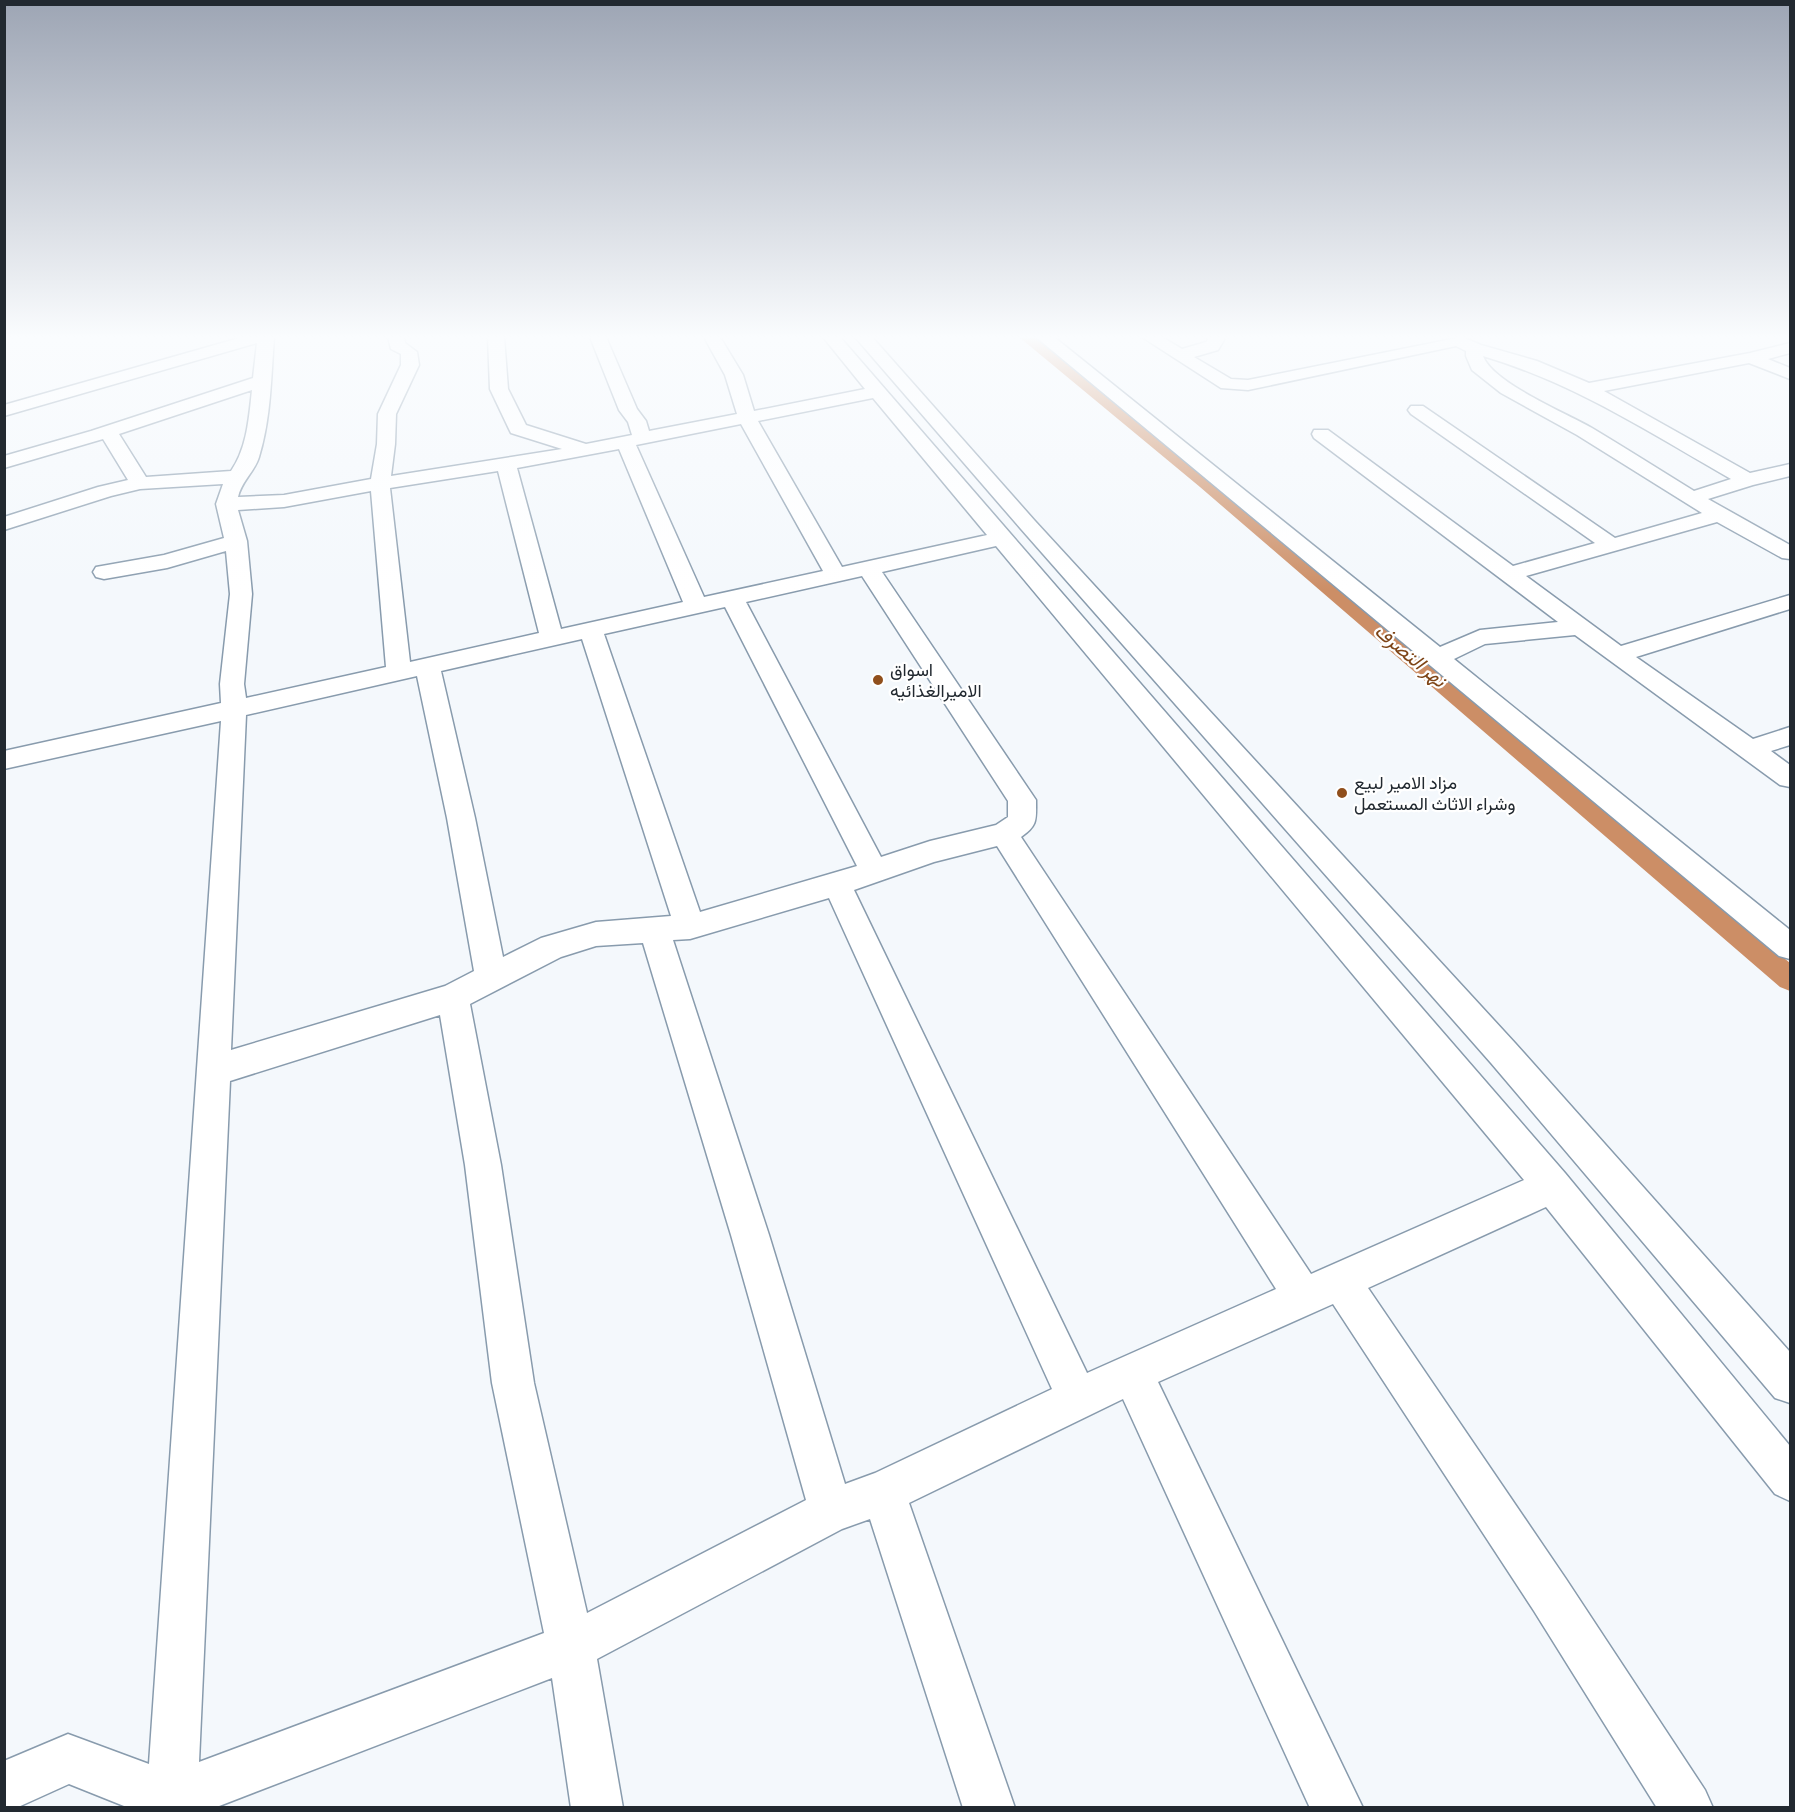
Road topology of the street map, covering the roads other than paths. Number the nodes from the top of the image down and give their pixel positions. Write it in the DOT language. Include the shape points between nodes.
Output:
graph roads {
  1 [pos="140,422"];
  2 [pos="257,422"];
  3 [pos="387,422"];
  4 [pos="514,422"];
  5 [pos="637,422"];
  6 [pos="728,422"];
  7 [pos="749,422"];
  8 [pos="902,422"];
  9 [pos="937,422"];
  10 [pos="1148,422"];
  11 [pos="1434,422"];
  12 [pos="1567,422"];
  13 [pos="1628,422"];
  14 [pos="1644,422"];
  15 [pos="1584,431"];
  16 [pos="108,432"];
  17 [pos="1321,434"];
  18 [pos="632,440"];
  19 [pos="583,449"];
  20 [pos="4,462"];
  21 [pos="506,464"];
  22 [pos="1791,470"];
  23 [pos="237,477"];
  24 [pos="1747,480"];
  25 [pos="140,483"];
  26 [pos="380,483"];
  27 [pos="1692,498"];
  28 [pos="226,504"];
  29 [pos="1719,515"];
  30 [pos="4,524"];
  31 [pos="1004,538"];
  32 [pos="236,542"];
  33 [pos="1612,545"];
  34 [pos="1791,553"];
  35 [pos="868,568"];
  36 [pos="104,572"];
  37 [pos="1510,574"];
  38 [pos="836,575"];
  39 [pos="732,598"];
  40 [pos="1791,602"];
  41 [pos="697,607"];
  42 [pos="1581,627"];
  43 [pos="590,630"];
  44 [pos="552,637"];
  45 [pos="1617,655"];
  46 [pos="1437,658"];
  47 [pos="427,665"];
  48 [pos="399,672"];
  49 [pos="234,709"];
  50 [pos="1791,736"];
  51 [pos="1749,749"];
  52 [pos="4,760"];
  53 [pos="1791,778"];
  54 [pos="1004,834"];
  55 [pos="874,871"];
  56 [pos="837,884"];
  57 [pos="690,927"];
  58 [pos="654,928"];
  59 [pos="1791,947"];
  60 [pos="491,976"];
  61 [pos="453,997"];
  62 [pos="212,1071"];
  63 [pos="1552,1186"];
  64 [pos="1344,1281"];
  65 [pos="1304,1298"];
  66 [pos="1132,1373"];
  67 [pos="1791,1383"];
  68 [pos="1078,1399"];
  69 [pos="1791,1479"];
  70 [pos="883,1492"];
  71 [pos="831,1511"];
  72 [pos="571,1647"];
  73 [pos="4,1787"];
  74 [pos="172,1798"];
  75 [pos="597,1808"];
  76 [pos="989,1808"];
  77 [pos="1337,1808"];
  78 [pos="1687,1808"];
  1 -- 16 [label="street"];
  2 -- 23 [label="street" via="249,459"];
  3 -- 26 [label="street"];
  4 -- 19 [label="street" via="518,429"];
  5 -- 18 [label="street"];
  6 -- 18 [label="street"];
  7 -- 38 [label="street"];
  8 -- 31 [label="street"];
  9 -- 67 [label="street" via="1503,1053"];
  10 -- 46 [label="street"];
  11 -- 33 [label="street"];
  12 -- 15 [label="street"];
  13 -- 15 [label="street"];
  14 -- 24 [label="street"];
  15 -- 27 [label="street"];
  16 -- 20 [label="street"];
  16 -- 25 [label="street"];
  17 -- 37 [label="street"];
  18 -- 19 [label="street"];
  18 -- 41 [label="street" via="630,451"];
  19 -- 21 [label="street"];
  21 -- 26 [label="street"];
  21 -- 44 [label="street"];
  22 -- 24 [label="street"];
  23 -- 25 [label="street"];
  23 -- 28 [label="street"];
  24 -- 27 [label="street"];
  25 -- 30 [label="street"];
  26 -- 28 [label="street" via="284,501"];
  26 -- 48 [label="street"];
  27 -- 29 [label="street"];
  28 -- 32 [label="street"];
  29 -- 33 [label="street"];
  29 -- 34 [label="street"];
  31 -- 35 [label="street"];
  31 -- 63 [label="street"];
  32 -- 36 [label="street" via="167,561"];
  32 -- 49 [label="street" via="241,594 232,684"];
  33 -- 37 [label="street"];
  35 -- 38 [label="street"];
  35 -- 54 [label="street" via="1022,800 1022,822"];
  37 -- 42 [label="street"];
  38 -- 39 [label="street"];
  39 -- 41 [label="street"];
  39 -- 55 [label="street"];
  40 -- 45 [label="street"];
  41 -- 43 [label="street"];
  42 -- 45 [label="street"];
  42 -- 46 [label="street" via="1480,637"];
  43 -- 44 [label="street"];
  43 -- 57 [label="street"];
  44 -- 47 [label="street"];
  45 -- 51 [label="street"];
  46 -- 59 [label="street"];
  47 -- 48 [label="street"];
  47 -- 60 [label="street"];
  48 -- 49 [label="street"];
  49 -- 52 [label="street"];
  49 -- 62 [label="street"];
  50 -- 51 [label="street"];
  51 -- 53 [label="street"];
  54 -- 55 [label="street"];
  54 -- 65 [label="street"];
  55 -- 56 [label="street"];
  56 -- 57 [label="street"];
  56 -- 68 [label="street"];
  57 -- 58 [label="street"];
  58 -- 60 [label="street" via="596,934"];
  58 -- 71 [label="street"];
  60 -- 61 [label="street"];
  61 -- 62 [label="street"];
  61 -- 72 [label="street" via="483,1165 513,1383"];
  62 -- 74 [label="street"];
  63 -- 64 [label="street"];
  63 -- 69 [label="street"];
  64 -- 65 [label="street"];
  64 -- 78 [label="street"];
  65 -- 66 [label="street"];
  66 -- 68 [label="street"];
  66 -- 77 [label="street"];
  68 -- 70 [label="street"];
  70 -- 71 [label="street"];
  70 -- 76 [label="street"];
  71 -- 72 [label="street"];
  72 -- 74 [label="street"];
  72 -- 75 [label="street"];
  73 -- 74 [label="street" via="68,1759"];
}
